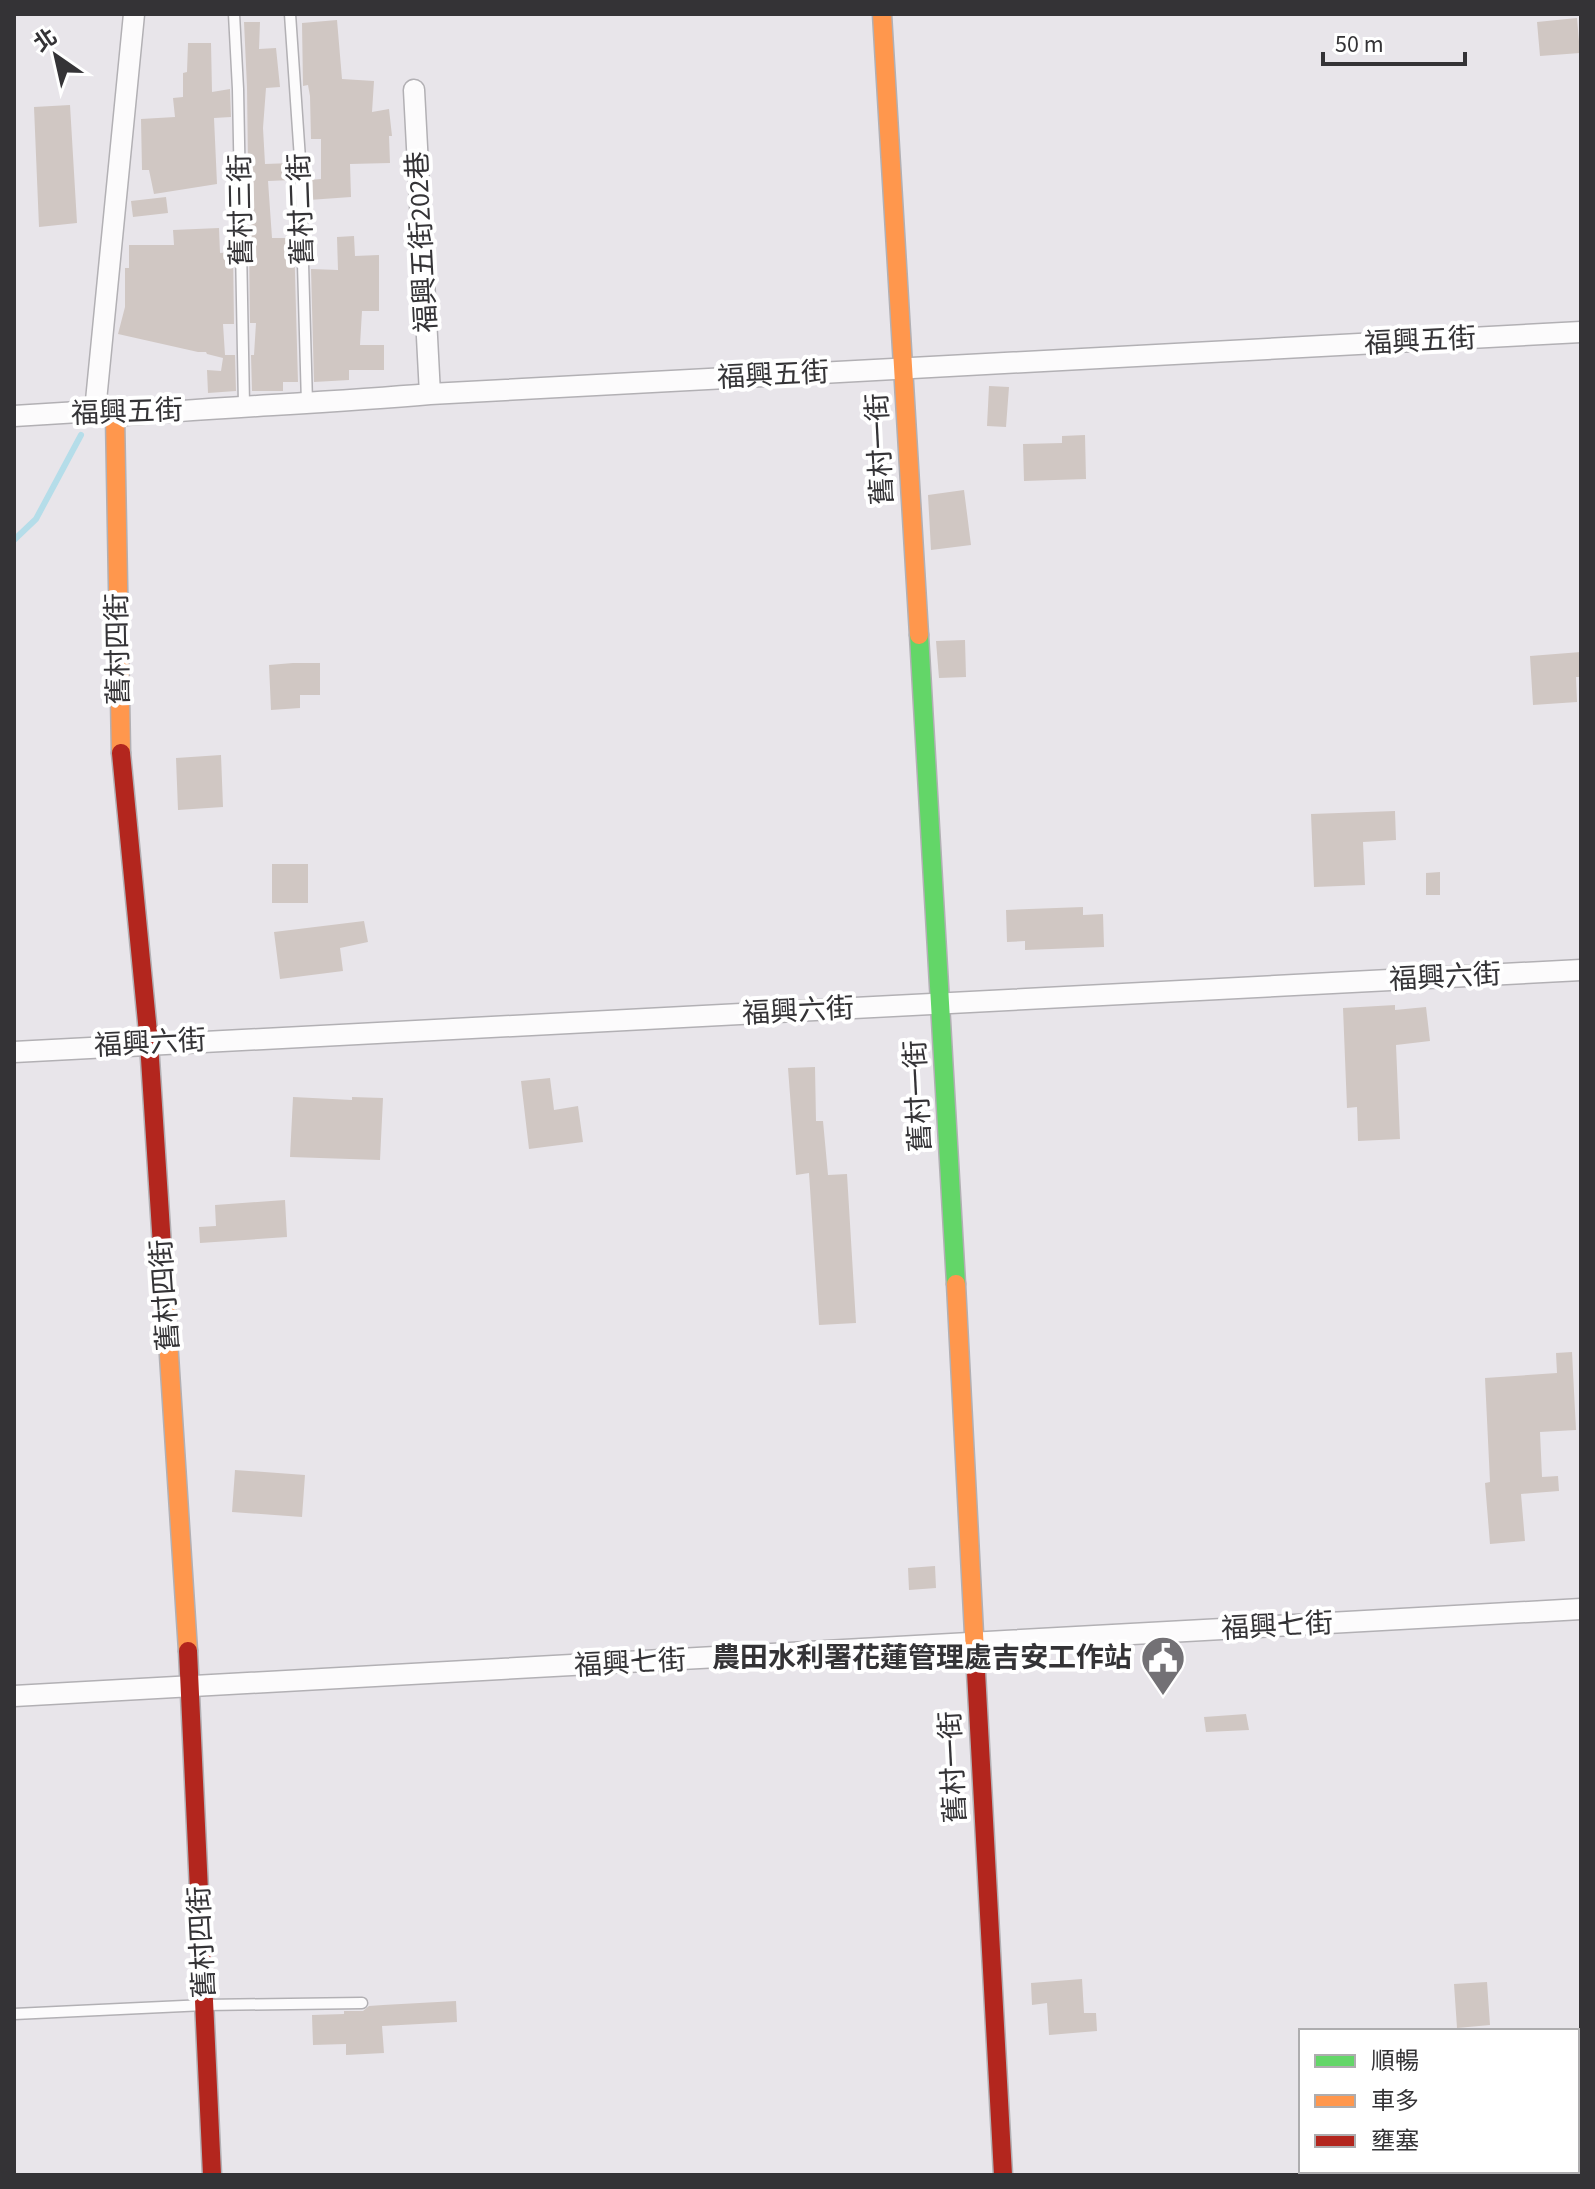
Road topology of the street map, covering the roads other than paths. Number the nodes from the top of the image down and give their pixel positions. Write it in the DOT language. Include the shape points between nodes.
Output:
graph roads {
  1 [pos="134,14"];
  2 [pos="234,14"];
  3 [pos="290,14"];
  4 [pos="882,14"];
  5 [pos="414,90"];
  6 [pos="1581,332"];
  7 [pos="903,368"];
  8 [pos="430,394"];
  9 [pos="244,405"];
  10 [pos="307,405"];
  11 [pos="95,411"];
  12 [pos="14,416"];
  13 [pos="115,416"];
  14 [pos="1581,970"];
  15 [pos="941,1005"];
  16 [pos="149,1043"];
  17 [pos="14,1052"];
  18 [pos="1581,1609"];
  19 [pos="975,1643"];
  20 [pos="190,1687"];
  21 [pos="14,1696"];
  22 [pos="362,2003"];
  23 [pos="205,2005"];
  24 [pos="14,2014"];
  25 [pos="212,2175"];
  26 [pos="1003,2175"];
  1 -- 11 [label="street"];
  2 -- 9 [label="lane, 舊村三街"];
  3 -- 10 [label="lane, 舊村二街"];
  4 -- 7 [label="street, 舊村一街"];
  5 -- 8 [label="street, 福興五街202巷"];
  6 -- 7 [label="street, 福興五街"];
  7 -- 8 [label="street, 福興五街"];
  7 -- 15 [label="street, 舊村一街"];
  8 -- 10 [label="street, 福興五街"];
  9 -- 10 [label="street, 福興五街"];
  9 -- 13 [label="street, 福興五街"];
  11 -- 12 [label="street, 福興五街"];
  11 -- 13 [label="street, 福興五街"];
  13 -- 16 [label="street, 舊村四街" via="119,730"];
  14 -- 15 [label="street, 福興六街"];
  15 -- 16 [label="street, 福興六街"];
  15 -- 19 [label="street, 舊村一街"];
  16 -- 17 [label="street, 福興六街"];
  16 -- 20 [label="street, 舊村四街"];
  18 -- 19 [label="street, 福興七街"];
  19 -- 20 [label="street, 福興七街"];
  19 -- 26 [label="street, 舊村一街"];
  20 -- 21 [label="street, 福興七街"];
  20 -- 23 [label="street, 舊村四街"];
  22 -- 23 [label="lane"];
  23 -- 24 [label="lane"];
  23 -- 25 [label="street, 舊村四街"];
}
